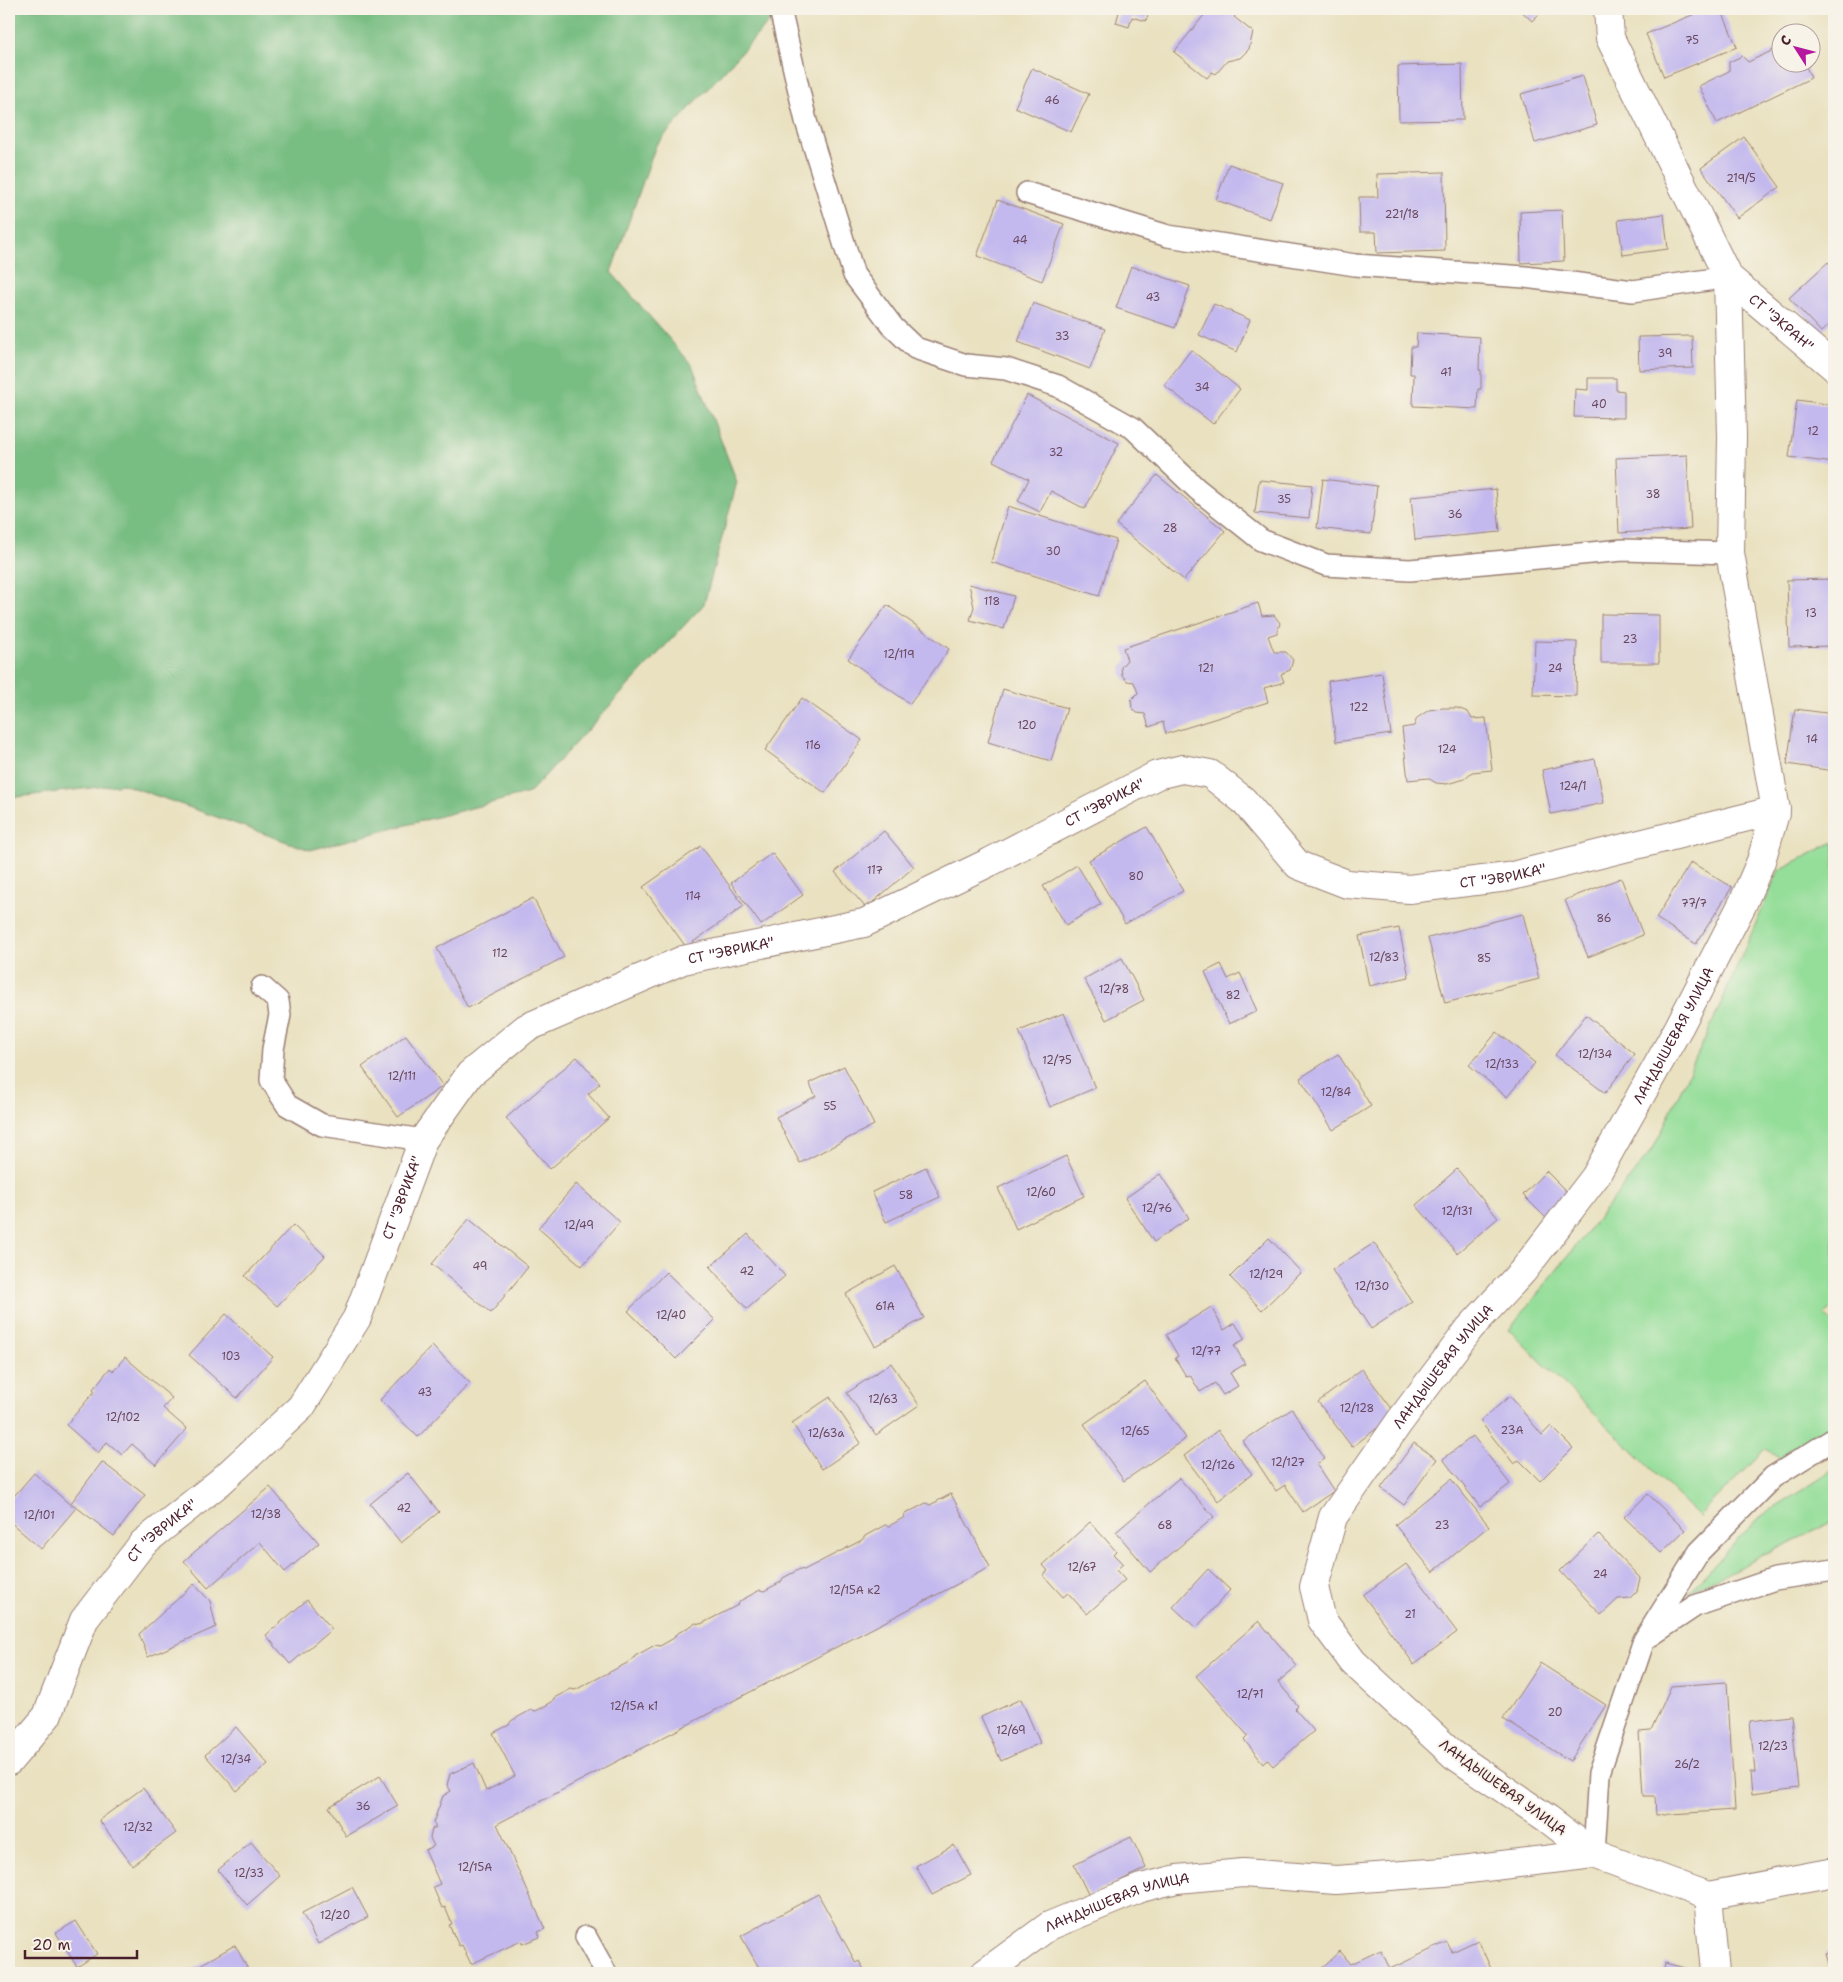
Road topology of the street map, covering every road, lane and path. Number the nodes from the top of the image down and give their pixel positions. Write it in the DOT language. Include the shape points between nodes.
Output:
graph roads {
  1 [pos="780,9"];
  2 [pos="1608,9"];
  3 [pos="1027,193"];
  4 [pos="1728,278"];
  5 [pos="1834,367"];
  6 [pos="1730,554"];
  7 [pos="1776,810"];
  8 [pos="262,987"];
  9 [pos="423,1140"];
  10 [pos="1834,1439"];
  11 [pos="1834,1570"];
  12 [pos="1644,1640"];
  13 [pos="9,1761"];
  14 [pos="1594,1854"];
  15 [pos="1834,1872"];
  16 [pos="1708,1896"];
  17 [pos="586,1937"];
  18 [pos="606,1973"];
  19 [pos="985,1973"];
  20 [pos="1716,1973"];
  1 -- 6 [label="lane" via="806,121 854,275 894,327 915,348 966,365 1006,369 1058,386 1133,428 1197,489 1261,540 1326,565 1410,570 1623,550"];
  2 -- 4 [label="street" via="1610,38"];
  3 -- 4 [label="lane" via="1168,236 1355,265 1525,277 1633,291"];
  4 -- 5 [label="street, СТ \"ЭКРАН\""];
  4 -- 6 [label="street" via="1732,436"];
  6 -- 7 [label="street"];
  7 -- 9 [label="street, СТ \"ЭВРИКА\"" via="1508,877 1409,889 1347,884 1298,864 1243,800 1210,774 1182,769 1157,774 990,862 864,923 683,960 526,1028 470,1074"];
  7 -- 14 [label="street, ЛАНДЫШЕВАЯ УЛИЦА" via="1761,861 1743,903 1680,1027 1595,1178 1522,1272 1470,1328 1333,1517 1314,1587 1322,1620 1353,1662 1454,1755"];
  8 -- 9 [label="lane" via="278,1001 280,1015 270,1080 286,1104 322,1125"];
  9 -- 13 [label="street, СТ \"ЭВРИКА\"" via="357,1318 301,1407 220,1482 143,1543 84,1620 47,1716"];
  10 -- 12 [label="lane" via="1773,1477 1699,1552"];
  11 -- 12 [label="lane" via="1775,1579 1695,1606"];
  12 -- 14 [label="lane" via="1599,1773"];
  14 -- 16 [label="street, ЛАНДЫШЕВАЯ УЛИЦА"];
  14 -- 19 [label="street, ЛАНДЫШЕВАЯ УЛИЦА" via="1444,1872 1336,1880 1243,1873 1177,1879 1141,1888 1049,1926"];
  15 -- 16 [label="street"];
  16 -- 20 [label="street"];
  17 -- 18 [label="lane"];
}
